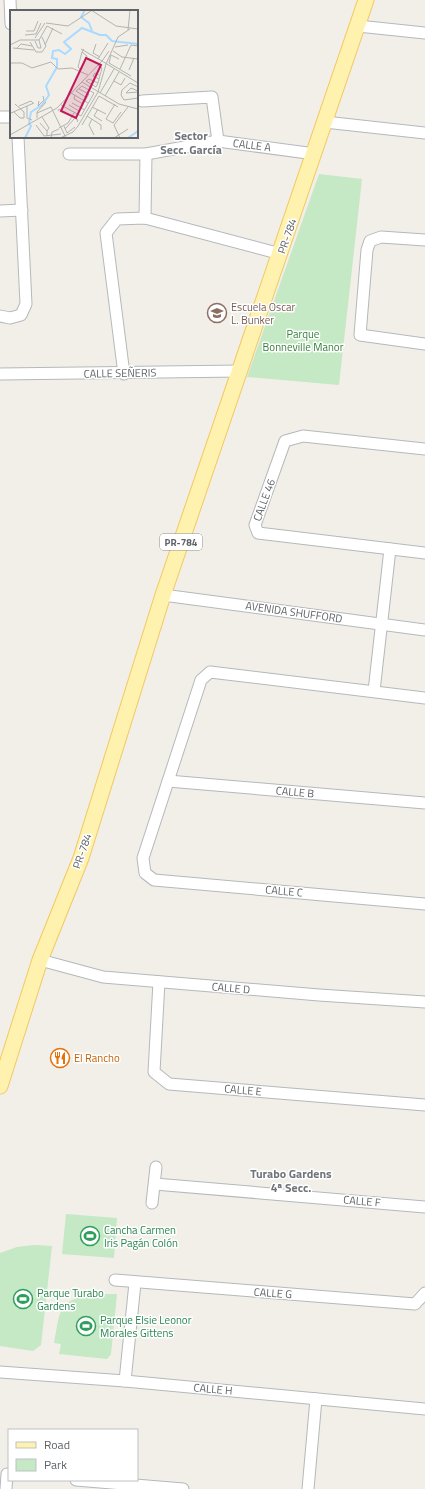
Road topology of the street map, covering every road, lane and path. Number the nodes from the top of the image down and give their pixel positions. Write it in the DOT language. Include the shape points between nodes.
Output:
graph roads {
  1 [pos="10,0"];
  2 [pos="366,0"];
  3 [pos="10,10"];
  4 [pos="10,26"];
  5 [pos="358,26"];
  6 [pos="0,27"];
  7 [pos="425,33"];
  8 [pos="142,101"];
  9 [pos="325,122"];
  10 [pos="425,133"];
  11 [pos="18,138"];
  12 [pos="218,141"];
  13 [pos="69,154"];
  14 [pos="146,154"];
  15 [pos="315,154"];
  16 [pos="22,210"];
  17 [pos="0,211"];
  18 [pos="144,218"];
  19 [pos="425,240"];
  20 [pos="281,254"];
  21 [pos="0,316"];
  22 [pos="425,344"];
  23 [pos="241,371"];
  24 [pos="0,374"];
  25 [pos="124,374"];
  26 [pos="425,449"];
  27 [pos="390,549"];
  28 [pos="425,553"];
  29 [pos="163,595"];
  30 [pos="381,624"];
  31 [pos="425,630"];
  32 [pos="374,691"];
  33 [pos="425,698"];
  34 [pos="168,781"];
  35 [pos="423,803"];
  36 [pos="425,904"];
  37 [pos="40,960"];
  38 [pos="159,982"];
  39 [pos="425,1002"];
  40 [pos="0,1086"];
  41 [pos="425,1105"];
  42 [pos="156,1167"];
  43 [pos="155,1184"];
  44 [pos="152,1203"];
  45 [pos="425,1207"];
  46 [pos="115,1280"];
  47 [pos="135,1283"];
  48 [pos="425,1293"];
  49 [pos="0,1372"];
  50 [pos="125,1381"];
  51 [pos="316,1399"];
  52 [pos="425,1409"];
  53 [pos="5,1474"];
  54 [pos="81,1481"];
  55 [pos="107,1486"];
  56 [pos="6,1489"];
  57 [pos="183,1489"];
  58 [pos="308,1489"];
  1 -- 3 [label="street"];
  2 -- 5 [label="main road, PR-784 / PR-784"];
  4 -- 6 [label="street"];
  5 -- 7 [label="street"];
  5 -- 9 [label="main road, PR-784 / PR-784"];
  8 -- 12 [label="street" via="212,98"];
  9 -- 10 [label="street"];
  9 -- 15 [label="main road, PR-784 / PR-784"];
  11 -- 16 [label="street"];
  12 -- 14 [label="street, CALLE A"];
  12 -- 15 [label="street, CALLE A"];
  13 -- 14 [label="street, CALLE A"];
  14 -- 18 [label="street"];
  15 -- 20 [label="main road, PR-784 / PR-784"];
  16 -- 17 [label="street"];
  16 -- 21 [label="street" via="26,304 21,314 10,318"];
  18 -- 20 [label="street"];
  18 -- 25 [label="street" via="117,219 106,233"];
  19 -- 22 [label="street" via="381,237 370,241 367,250 360,335"];
  20 -- 23 [label="main road, PR-784 / PR-784"];
  23 -- 25 [label="street, CALLE SEÑERIS"];
  23 -- 29 [label="main road, PR-784 / PR-784"];
  24 -- 25 [label="street, CALLE SEÑERIS"];
  26 -- 27 [label="street, CALLE 46" via="303,436 285,441 255,525 258,533"];
  27 -- 28 [label="street, CALLE 46"];
  27 -- 30 [label="street"];
  29 -- 30 [label="street, AVENIDA SHUFFORD"];
  29 -- 37 [label="main road, PR-784 / PR-784" via="80,858"];
  30 -- 31 [label="street, AVENIDA SHUFFORD"];
  30 -- 32 [label="street"];
  32 -- 33 [label="street"];
  32 -- 34 [label="street" via="210,672 201,680"];
  34 -- 35 [label="street, CALLE B"];
  34 -- 36 [label="street, CALLE C" via="143,858 145,873 154,880"];
  37 -- 38 [label="street, CALLE D" via="103,977"];
  37 -- 40 [label="main road, PR-784 / PR-784"];
  38 -- 39 [label="street, CALLE D"];
  38 -- 41 [label="street, CALLE E" via="154,1072 169,1084"];
  42 -- 43 [label="street"];
  43 -- 44 [label="street"];
  43 -- 45 [label="street, CALLE F"];
  46 -- 47 [label="street, CALLE G"];
  47 -- 48 [label="street, CALLE G" via="415,1304"];
  47 -- 50 [label="street"];
  49 -- 50 [label="street, CALLE H"];
  50 -- 51 [label="street, CALLE H"];
  51 -- 52 [label="street, CALLE H"];
  51 -- 58 [label="street"];
  53 -- 56 [label="street"];
  54 -- 55 [label="street"];
  55 -- 57 [label="street"];
}
